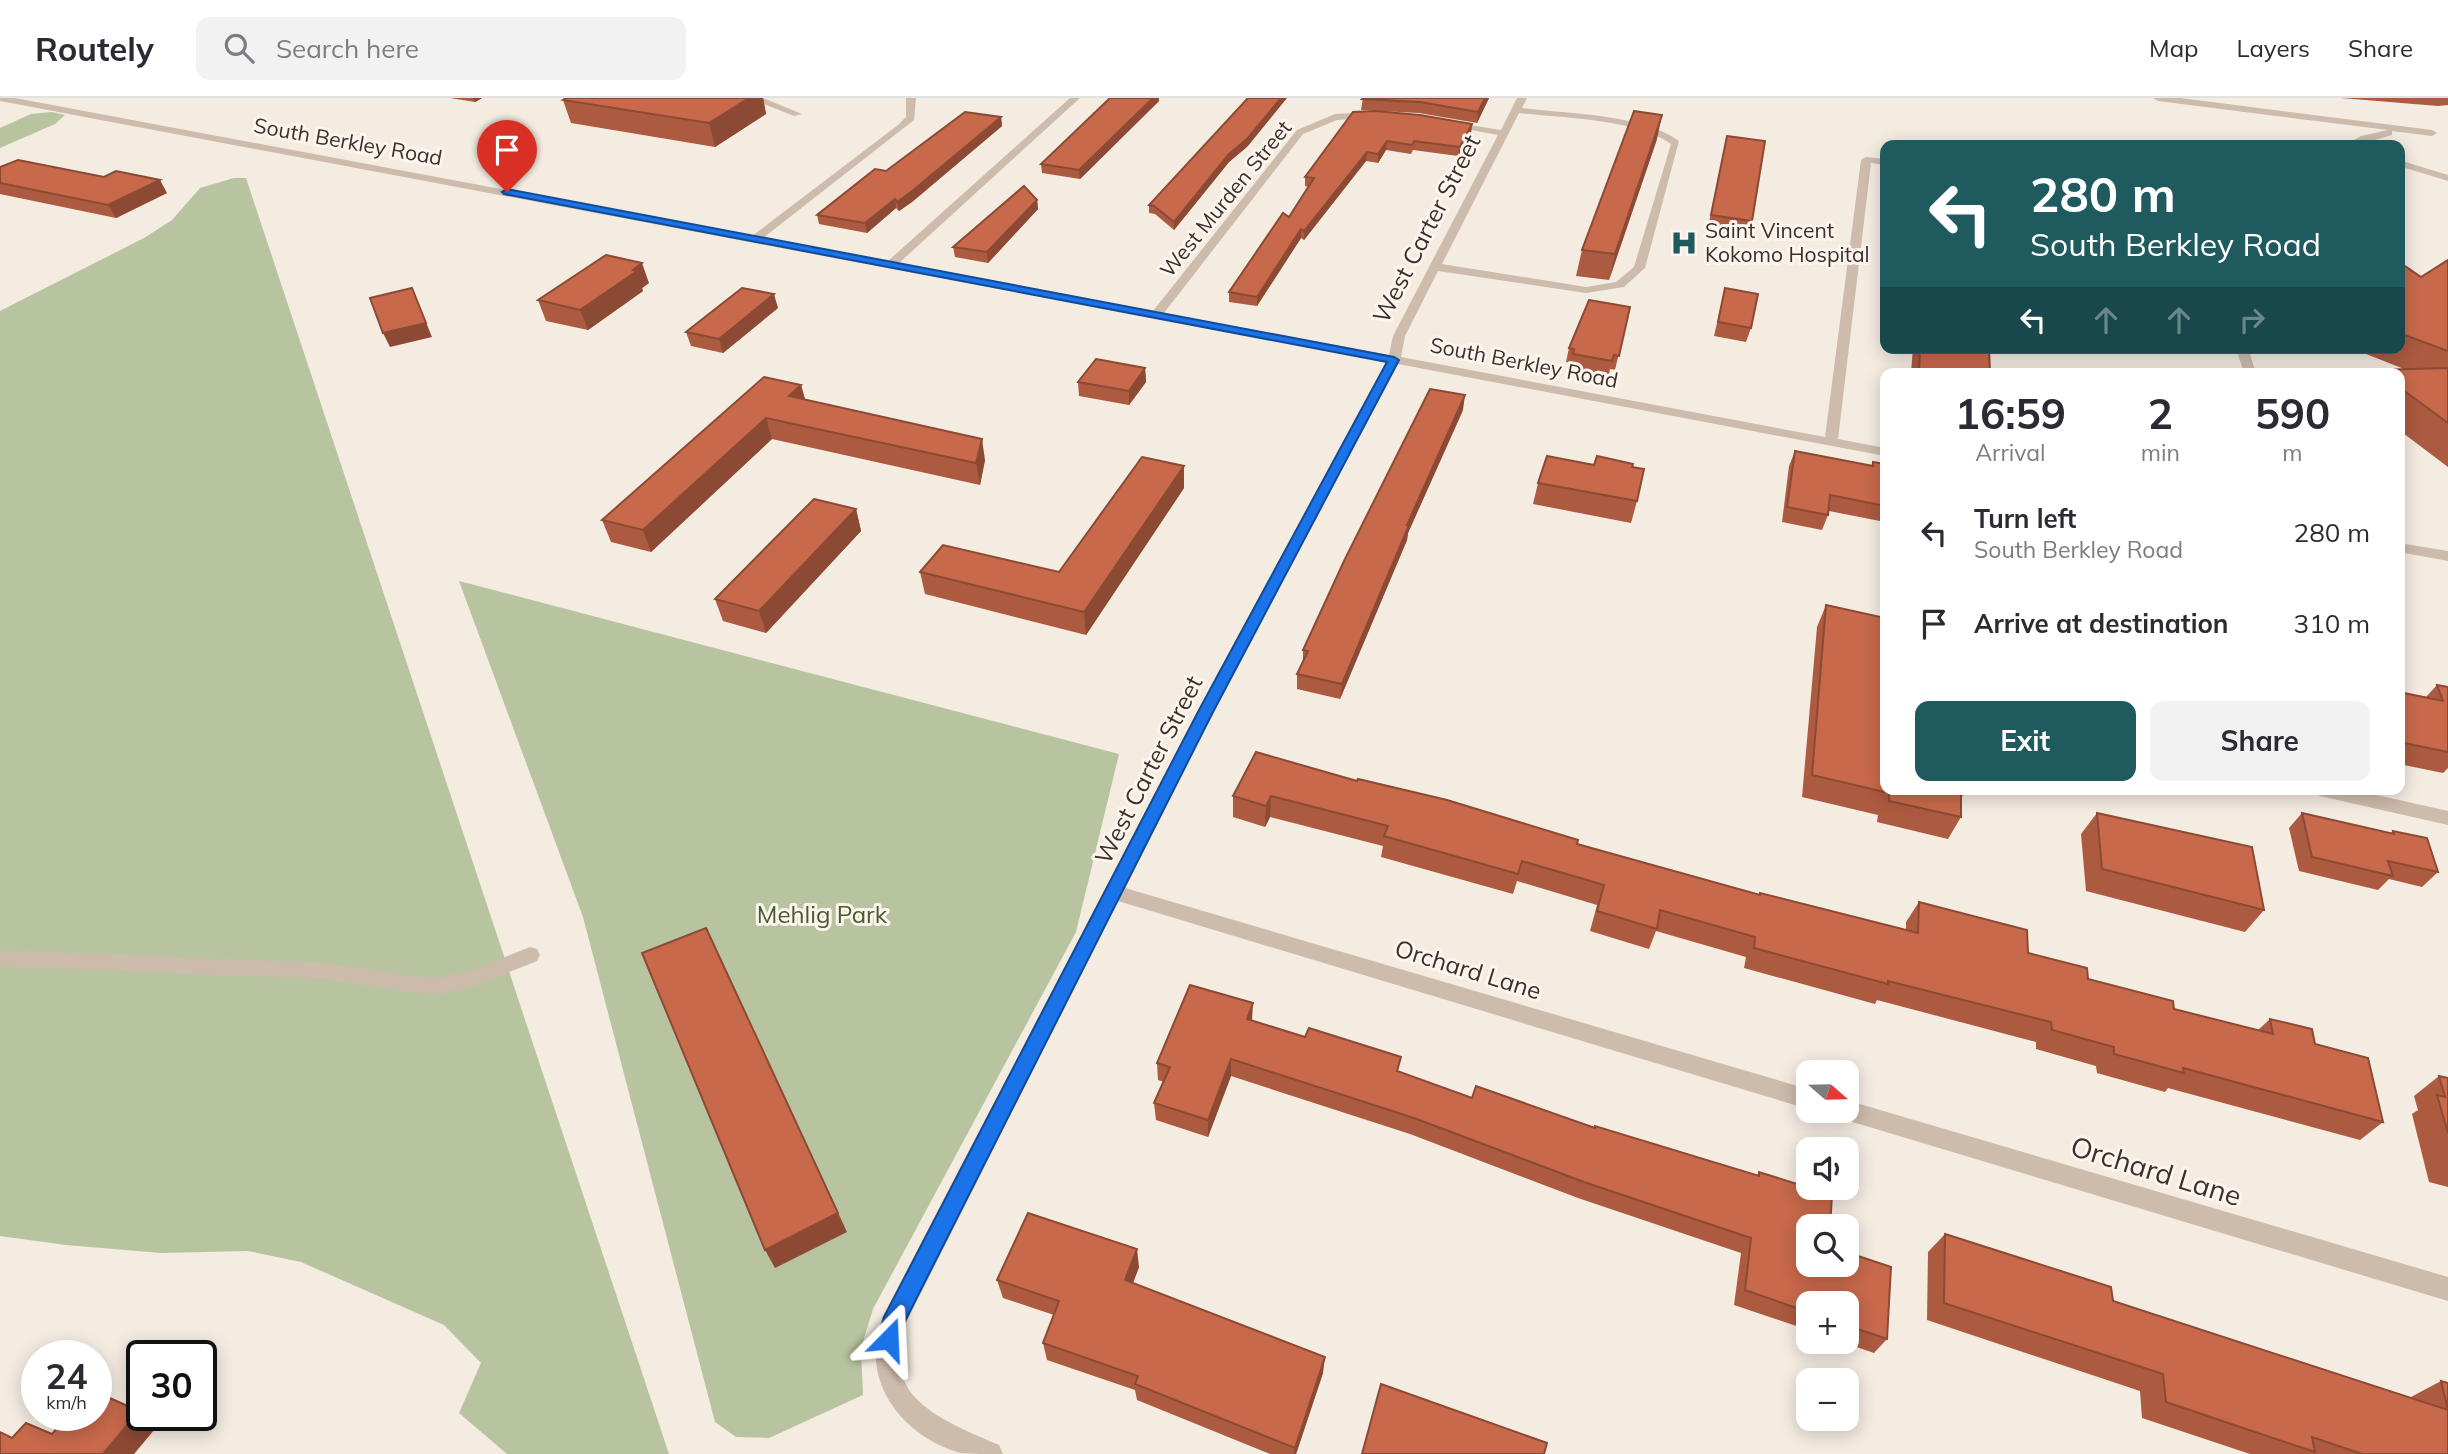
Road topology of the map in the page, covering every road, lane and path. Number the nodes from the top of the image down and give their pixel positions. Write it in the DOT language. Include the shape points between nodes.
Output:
graph roads {
  1 [pos="0,98"];
  2 [pos="754,98"];
  3 [pos="911,98"];
  4 [pos="1075,98"];
  5 [pos="2158,98"];
  6 [pos="1519,104"];
  7 [pos="797,114"];
  8 [pos="1385,116"];
  9 [pos="1440,123"];
  10 [pos="1503,133"];
  11 [pos="2360,140"];
  12 [pos="1880,161"];
  13 [pos="2405,165"];
  14 [pos="2448,178"];
  15 [pos="756,239"];
  16 [pos="889,266"];
  17 [pos="1436,267"];
  18 [pos="1155,317"];
  19 [pos="1394,360"];
  20 [pos="1831,442"];
  21 [pos="1880,451"];
  22 [pos="2405,548"];
  23 [pos="2448,556"];
  24 [pos="2346,795"];
  25 [pos="2448,818"];
  26 [pos="1114,892"];
  27 [pos="530,956"];
  28 [pos="0,958"];
  29 [pos="1796,1094"];
  30 [pos="1859,1114"];
  31 [pos="2448,1289"];
  32 [pos="990,1454"];
  1 -- 15 [label="street, South Berkley Road"];
  2 -- 7 [label="street"];
  3 -- 15 [label="street" via="911,118"];
  4 -- 16 [label="street"];
  5 -- 11 [label="street" via="2436,134 2388,133"];
  6 -- 10 [label="street, West Carter Street"];
  6 -- 17 [label="street" via="1637,125 1661,132 1676,144 1639,268 1620,285 1586,290"];
  8 -- 18 [label="street, West Murden Street" via="1335,117 1300,132"];
  9 -- 10 [label="street"];
  10 -- 17 [label="street, West Carter Street"];
  12 -- 20 [label="street" via="1866,160"];
  13 -- 14 [label="street"];
  15 -- 16 [label="street, South Berkley Road"];
  16 -- 18 [label="street, South Berkley Road"];
  17 -- 19 [label="street, West Carter Street" via="1399,336"];
  18 -- 19 [label="street, South Berkley Road"];
  19 -- 20 [label="street, South Berkley Road"];
  19 -- 26 [label="street, West Carter Street"];
  20 -- 21 [label="street, South Berkley Road"];
  22 -- 23 [label="street"];
  24 -- 25 [label="street"];
  26 -- 29 [label="street, Orchard Lane"];
  26 -- 32 [label="street, West Carter Street" via="892,1325 886,1353 897,1397 922,1422"];
  27 -- 28 [label="street" via="469,980 433,987 324,971"];
  30 -- 31 [label="street, Orchard Lane"];
}
